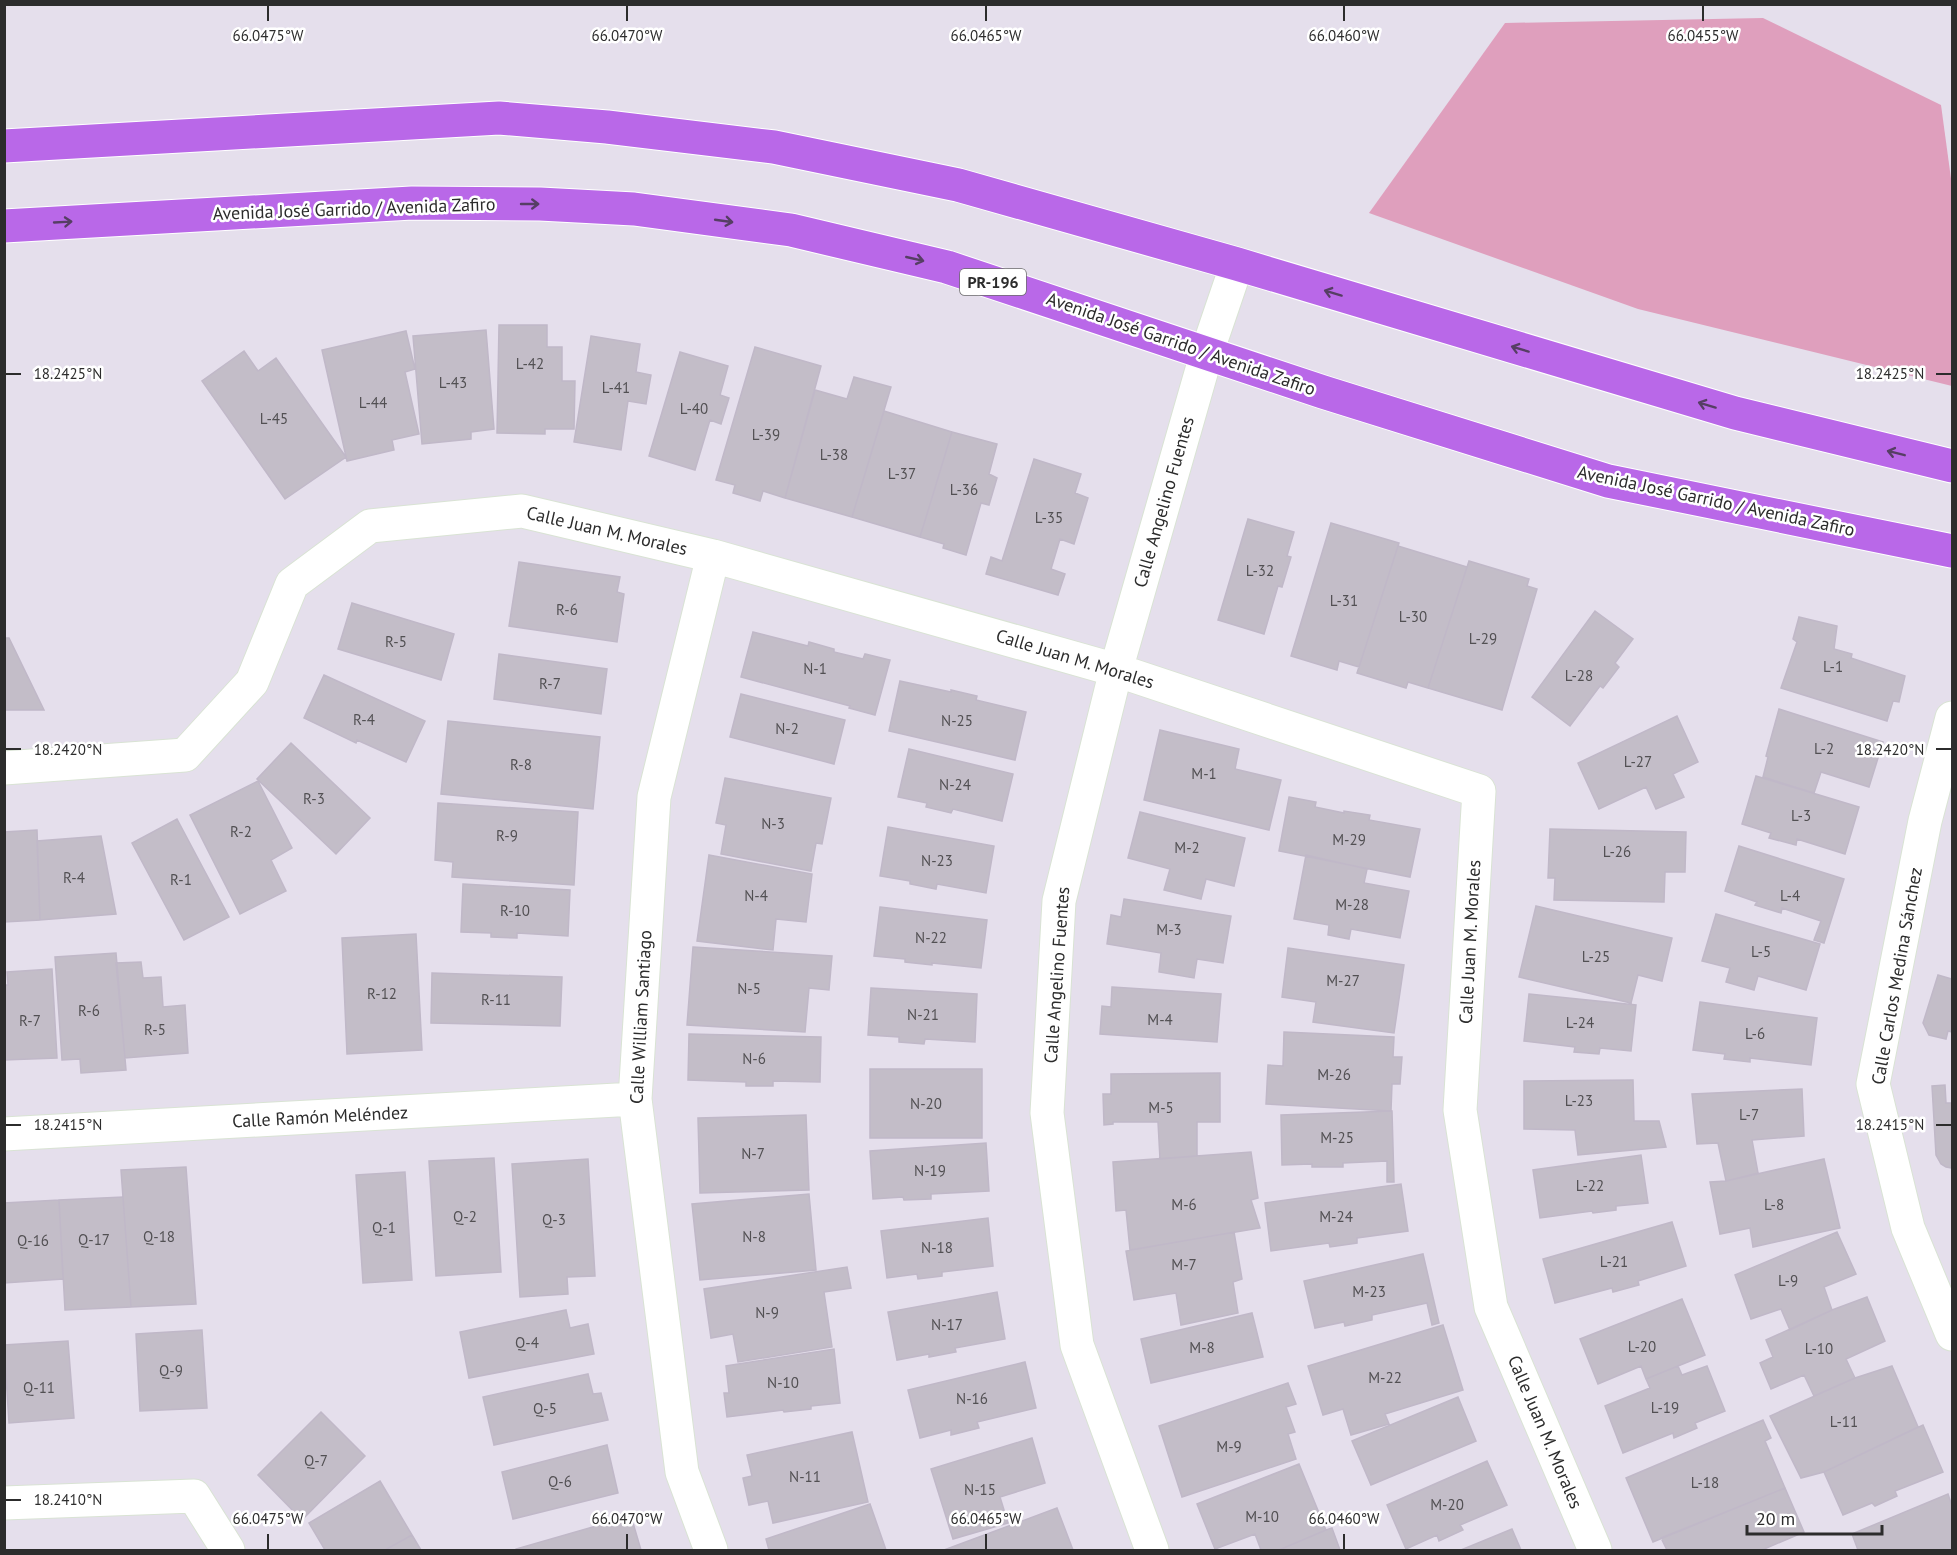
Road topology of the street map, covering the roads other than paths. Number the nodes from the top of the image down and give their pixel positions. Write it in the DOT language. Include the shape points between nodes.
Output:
graph roads {
  1 [pos="4,146"];
  2 [pos="4,226"];
  3 [pos="1237,264"];
  4 [pos="1207,352"];
  5 [pos="1953,466"];
  6 [pos="1953,551"];
  7 [pos="713,556"];
  8 [pos="1116,670"];
  9 [pos="1953,718"];
  10 [pos="4,768"];
  11 [pos="635,1099"];
  12 [pos="4,1134"];
  13 [pos="1953,1334"];
  14 [pos="4,1503"];
  15 [pos="228,1551"];
  16 [pos="711,1551"];
  17 [pos="1152,1551"];
  18 [pos="1595,1551"];
  1 -- 3 [label="main road" via="499,118 607,127 774,147 958,185"];
  2 -- 4 [label="main road, Avenida José Garrido / Avenida Zafiro / PR-196, one-way" via="412,204 633,209 791,230 947,267"];
  3 -- 4 [label="street, Calle Angelino Fuentes"];
  5 -- 3 [label="main road, one-way" via="1735,413"];
  4 -- 6 [label="main road, Avenida José Garrido / Avenida Zafiro / PR-196" via="1608,481"];
  4 -- 8 [label="street, Calle Angelino Fuentes"];
  7 -- 8 [label="street, Calle Juan M. Morales"];
  7 -- 10 [label="street, Calle Juan M. Morales" via="522,511 370,526 292,584 252,682 185,754"];
  7 -- 11 [label="street, Calle William Santiago" via="654,796"];
  8 -- 17 [label="street, Calle Angelino Fuentes" via="1059,901 1047,1113 1077,1345"];
  8 -- 18 [label="street, Calle Juan M. Morales" via="1479,790 1460,1110 1491,1307"];
  9 -- 13 [label="street, Calle Carlos Medina Sánchez" via="1926,821 1873,1084 1908,1228"];
  11 -- 12 [label="street, Calle Ramón Meléndez"];
  11 -- 16 [label="street, Calle William Santiago" via="682,1472"];
  14 -- 15 [label="street" via="194,1496"];
}
